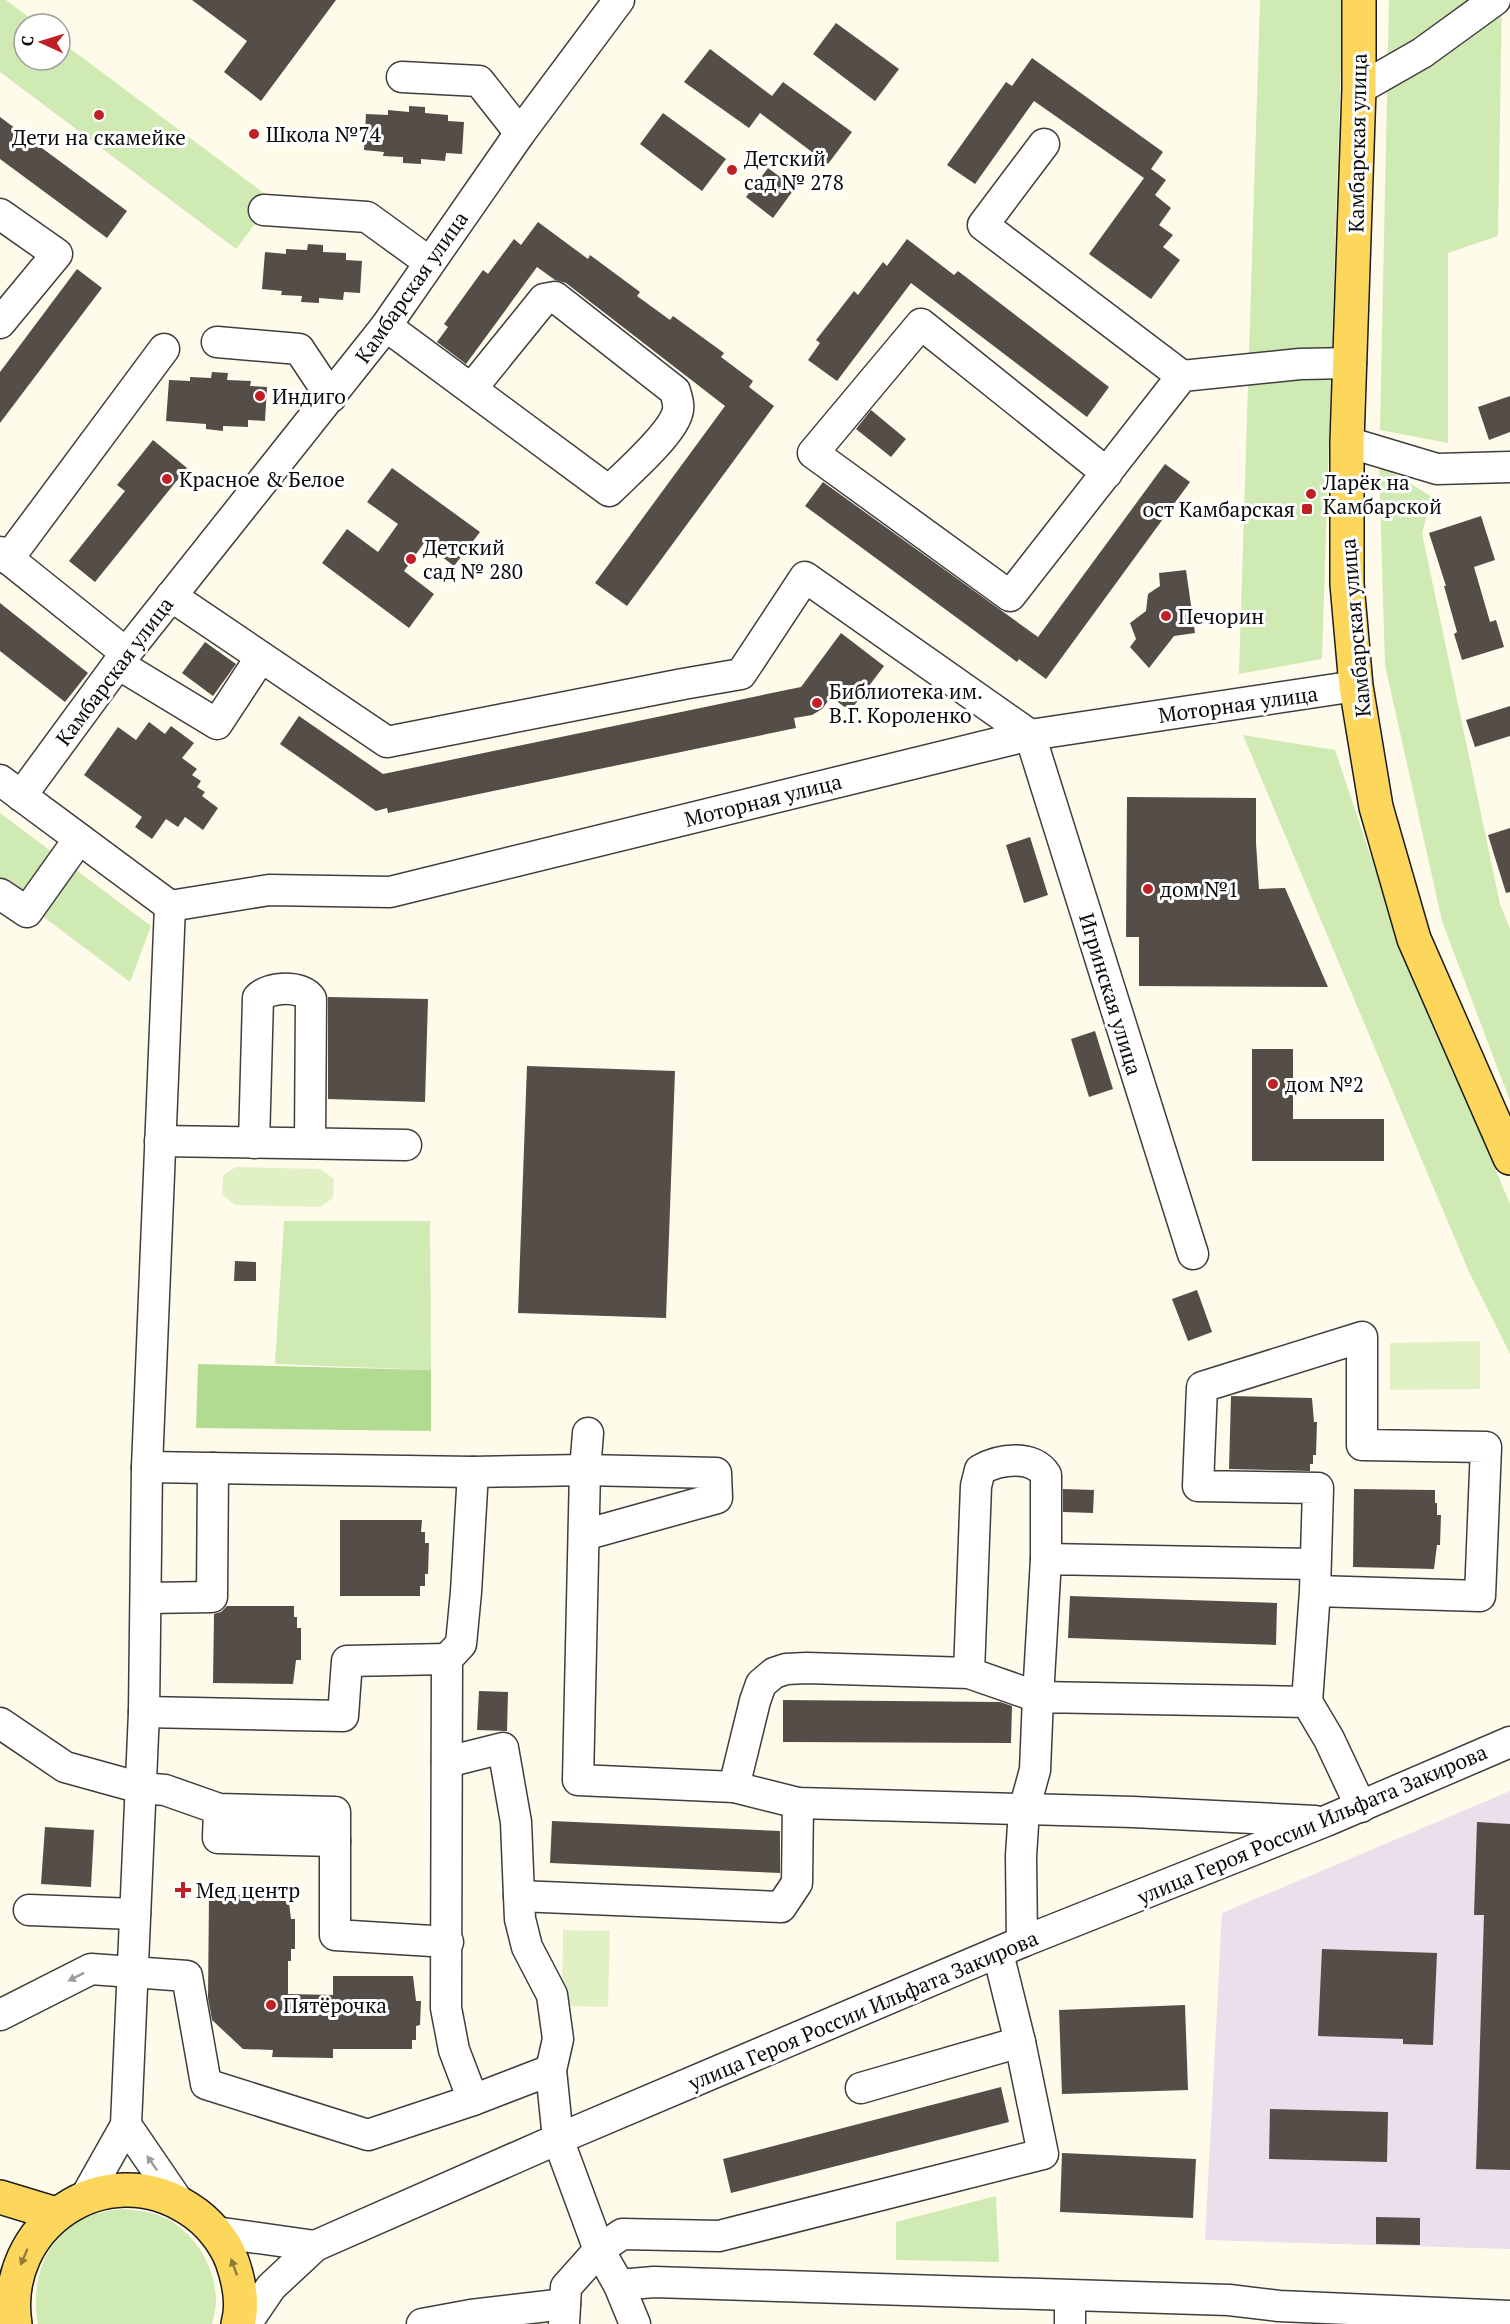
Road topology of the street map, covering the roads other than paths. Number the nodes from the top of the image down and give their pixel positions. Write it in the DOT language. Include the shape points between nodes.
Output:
graph roads {
  1 [pos="619,0"];
  2 [pos="1495,0"];
  3 [pos="1354,2"];
  4 [pos="402,77"];
  5 [pos="1359,89"];
  6 [pos="520,133"];
  7 [pos="1044,144"];
  8 [pos="264,210"];
  9 [pos="0,214"];
  10 [pos="429,262"];
  11 [pos="0,323"];
  12 [pos="386,326"];
  13 [pos="217,342"];
  14 [pos="164,350"];
  15 [pos="1351,363"];
  16 [pos="1182,376"];
  17 [pos="472,388"];
  18 [pos="331,397"];
  19 [pos="1347,442"];
  20 [pos="1510,467"];
  21 [pos="1107,473"];
  22 [pos="4,556"];
  23 [pos="171,596"];
  24 [pos="261,657"];
  25 [pos="122,658"];
  26 [pos="1356,686"];
  27 [pos="1030,735"];
  28 [pos="10,788"];
  29 [pos="79,839"];
  30 [pos="0,894"];
  31 [pos="170,906"];
  32 [pos="160,1142"];
  33 [pos="254,1143"];
  34 [pos="310,1143"];
  35 [pos="406,1145"];
  36 [pos="1510,1158"];
  37 [pos="1193,1254"];
  38 [pos="588,1434"];
  39 [pos="147,1467"];
  40 [pos="213,1468"];
  41 [pos="585,1470"];
  42 [pos="472,1472"];
  43 [pos="584,1535"];
  44 [pos="1046,1559"];
  45 [pos="1315,1578"];
  46 [pos="146,1598"];
  47 [pos="447,1659"];
  48 [pos="969,1673"];
  49 [pos="1038,1697"];
  50 [pos="1307,1702"];
  51 [pos="144,1712"];
  52 [pos="0,1723"];
  53 [pos="1510,1742"];
  54 [pos="447,1762"];
  55 [pos="734,1787"];
  56 [pos="141,1788"];
  57 [pos="798,1803"];
  58 [pos="1361,1807"];
  59 [pos="1024,1810"];
  60 [pos="1326,1821"];
  61 [pos="519,1896"];
  62 [pos="29,1910"];
  63 [pos="135,1914"];
  64 [pos="448,1942"];
  65 [pos="1010,1948"];
  66 [pos="133,1971"];
  67 [pos="0,2015"];
  68 [pos="1020,2042"];
  69 [pos="551,2070"];
  70 [pos="861,2088"];
  71 [pos="473,2100"];
  72 [pos="126,2125"];
  73 [pos="558,2139"];
  74 [pos="86,2196"];
  75 [pos="0,2197"];
  76 [pos="178,2201"];
  77 [pos="56,2214"];
  78 [pos="215,2232"];
  79 [pos="315,2246"];
  80 [pos="599,2250"];
  81 [pos="619,2284"];
  82 [pos="1070,2310"];
  83 [pos="1177,2311"];
  84 [pos="9,2312"];
  85 [pos="1228,2312"];
  86 [pos="565,2314"];
  87 [pos="1510,2316"];
  88 [pos="238,2324"];
  89 [pos="246,2324"];
  90 [pos="422,2324"];
  91 [pos="635,2324"];
  1 -- 6 [label="street, Камбарская улица"];
  2 -- 5 [label="street" via="1422,53"];
  3 -- 5 [label="main road, Камбарская улица"];
  4 -- 6 [label="street" via="479,81"];
  5 -- 15 [label="main road, Камбарская улица"];
  6 -- 10 [label="street, Камбарская улица"];
  7 -- 16 [label="street" via="983,225"];
  8 -- 10 [label="street" via="367,217"];
  9 -- 11 [label="street" via="57,254"];
  10 -- 12 [label="street, Камбарская улица"];
  12 -- 17 [label="street"];
  12 -- 18 [label="street, Камбарская улица"];
  13 -- 18 [label="street" via="299,349"];
  14 -- 22 [label="street"];
  15 -- 16 [label="street"];
  15 -- 19 [label="main road, Камбарская улица"];
  16 -- 21 [label="street"];
  17 -- 17 [label="street" via="609,491 668,430 679,406 675,391 555,297 544,299"];
  18 -- 23 [label="street, Камбарская улица"];
  19 -- 20 [label="street" via="1437,469"];
  19 -- 26 [label="main road, Камбарская улица" via="1347,584"];
  21 -- 21 [label="street" via="1010,596 813,453 921,324"];
  22 -- 25 [label="street"];
  23 -- 24 [label="street"];
  23 -- 25 [label="street, Камбарская улица"];
  24 -- 25 [label="street" via="217,724"];
  24 -- 27 [label="street" via="387,742 741,674 805,577"];
  25 -- 28 [label="street, Камбарская улица"];
  26 -- 27 [label="street, Моторная улица"];
  26 -- 36 [label="main road, Камбарская улица" via="1376,807 1414,939"];
  27 -- 31 [label="street, Моторная улица" via="390,892 269,890"];
  27 -- 37 [label="street, Игринская улица"];
  28 -- 29 [label="street"];
  29 -- 30 [label="street" via="27,912"];
  29 -- 31 [label="street"];
  31 -- 32 [label="street"];
  32 -- 33 [label="street"];
  32 -- 39 [label="street"];
  33 -- 34 [label="street"];
  33 -- 34 [label="street" via="258,998 266,992 293,990 304,991 311,999"];
  34 -- 35 [label="street"];
  38 -- 41 [label="street"];
  39 -- 40 [label="street"];
  39 -- 46 [label="street"];
  40 -- 42 [label="street"];
  40 -- 46 [label="street" via="212,1597"];
  41 -- 42 [label="street"];
  41 -- 43 [label="street"];
  41 -- 43 [label="street" via="716,1473 717,1498"];
  42 -- 47 [label="street" via="461,1644"];
  43 -- 55 [label="street" via="578,1780"];
  44 -- 45 [label="street"];
  44 -- 48 [label="street" via="1046,1475 1042,1469 1024,1461 989,1465 980,1470 976,1486"];
  44 -- 49 [label="street"];
  45 -- 45 [label="street" via="1318,1488 1198,1486 1202,1387 1362,1337 1362,1445 1486,1447 1480,1596"];
  45 -- 50 [label="street"];
  46 -- 51 [label="street"];
  47 -- 51 [label="street" via="347,1661 343,1716"];
  47 -- 54 [label="street"];
  48 -- 49 [label="street"];
  48 -- 55 [label="street" via="807,1668 774,1673 761,1684 755,1701"];
  49 -- 50 [label="street"];
  49 -- 59 [label="street" via="1035,1770"];
  50 -- 58 [label="street"];
  51 -- 56 [label="street"];
  52 -- 56 [label="street" via="65,1767"];
  53 -- 58 [label="street, улица Героя России Ильфата Закирова"];
  54 -- 61 [label="street" via="503,1748 516,1822"];
  54 -- 64 [label="street"];
  55 -- 57 [label="street"];
  56 -- 63 [label="street"];
  56 -- 64 [label="street" via="165,1790 219,1809 335,1812 335,1935"];
  57 -- 59 [label="street"];
  57 -- 61 [label="street" via="797,1883 781,1907"];
  58 -- 60 [label="street, улица Героя России Ильфата Закирова"];
  59 -- 60 [label="street"];
  59 -- 65 [label="street"];
  60 -- 65 [label="street, улица Героя России Ильфата Закирова"];
  61 -- 69 [label="street" via="527,1947 552,1995 558,2039"];
  62 -- 63 [label="street"];
  63 -- 66 [label="street"];
  64 -- 71 [label="street" via="446,2008 454,2050"];
  65 -- 68 [label="street"];
  65 -- 73 [label="street, улица Героя России Ильфата Закирова"];
  66 -- 67 [label="street, one-way" via="91,1969"];
  66 -- 71 [label="street" via="187,1976 206,2084 368,2135"];
  66 -- 72 [label="street"];
  68 -- 70 [label="street"];
  68 -- 80 [label="street" via="1043,2154 719,2236 622,2234"];
  69 -- 71 [label="street"];
  69 -- 73 [label="street"];
  72 -- 74 [label="street"];
  76 -- 72 [label="street, one-way"];
  73 -- 79 [label="street, улица Героя России Ильфата Закирова"];
  73 -- 80 [label="street"];
  74 -- 76 [label="main road" via="133,2189"];
  74 -- 77 [label="main road"];
  75 -- 77 [label="main road"];
  76 -- 78 [label="main road"];
  77 -- 84 [label="main road, one-way" via="30,2243 16,2276"];
  78 -- 79 [label="street"];
  88 -- 78 [label="main road, one-way" via="237,2277 229,2253"];
  79 -- 89 [label="street, улица Героя России Ильфата Закирова" via="271,2287"];
  80 -- 81 [label="street"];
  80 -- 86 [label="street" via="566,2287"];
  81 -- 82 [label="street" via="654,2283"];
  81 -- 91 [label="street"];
  82 -- 83 [label="street"];
  83 -- 85 [label="street"];
  85 -- 87 [label="street" via="1279,2306"];
  86 -- 90 [label="street" via="471,2315"];
}
